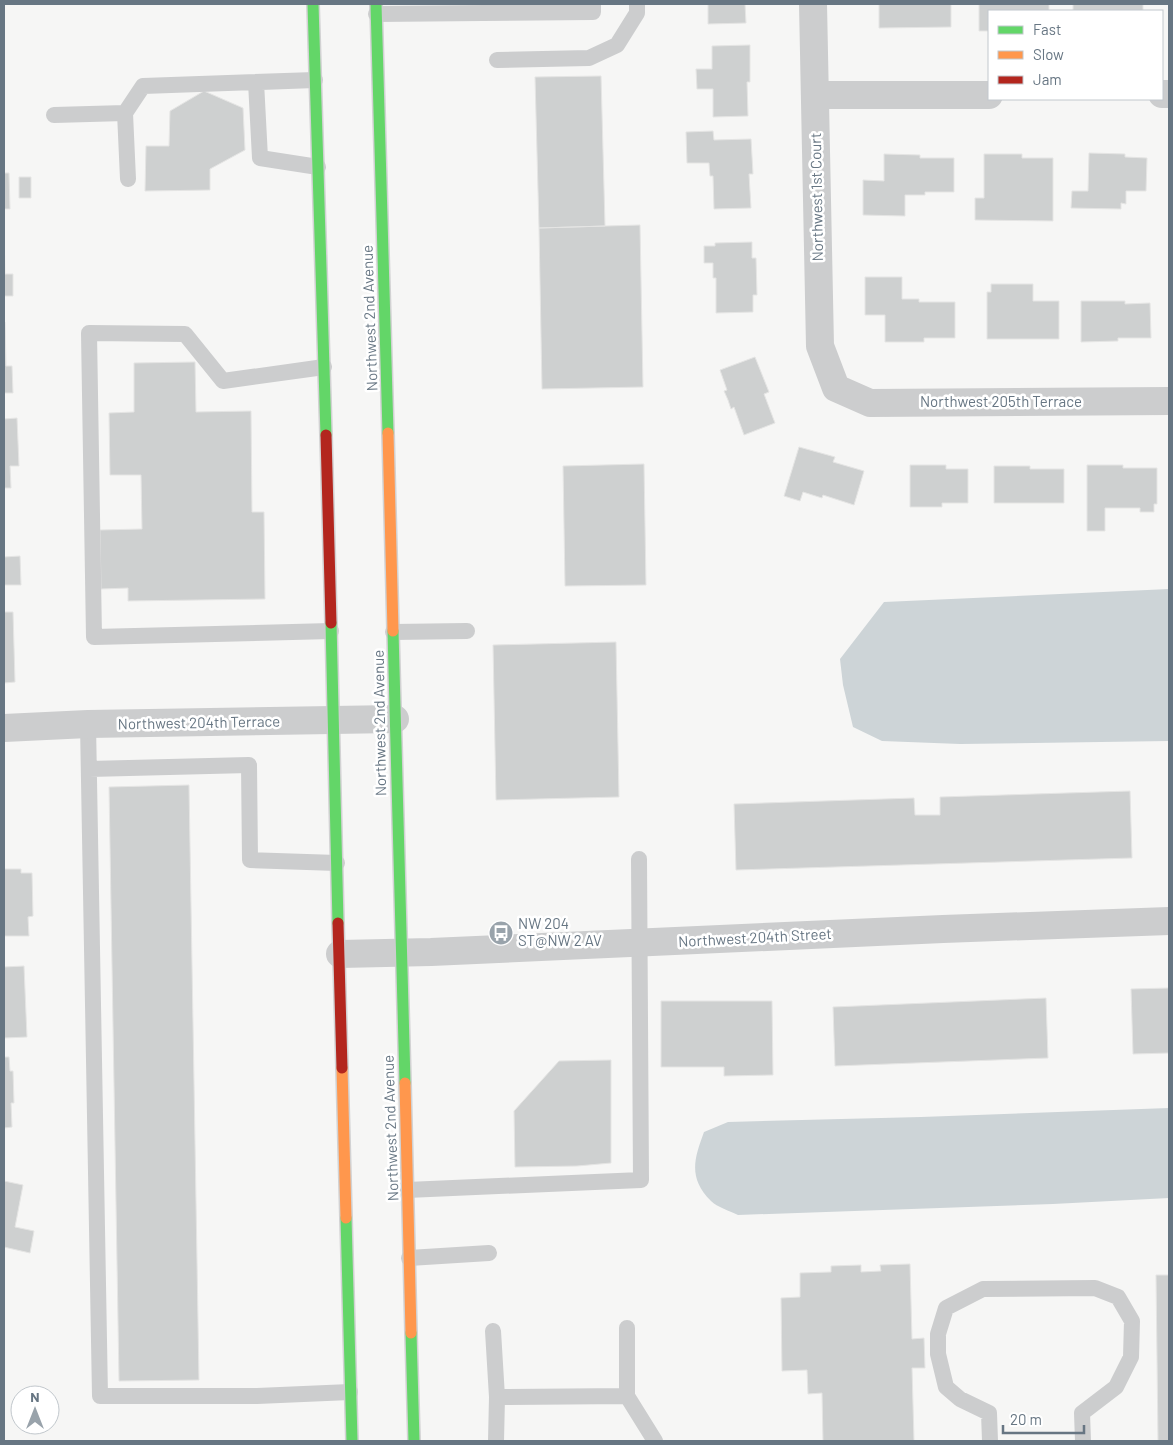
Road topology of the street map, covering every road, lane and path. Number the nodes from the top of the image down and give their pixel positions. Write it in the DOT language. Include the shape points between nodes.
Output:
graph roads {
  1 [pos="313,4"];
  2 [pos="593,4"];
  3 [pos="637,4"];
  4 [pos="813,4"];
  5 [pos="376,9"];
  6 [pos="497,60"];
  7 [pos="315,80"];
  8 [pos="256,82"];
  9 [pos="815,95"];
  10 [pos="988,95"];
  11 [pos="126,114"];
  12 [pos="54,115"];
  13 [pos="318,167"];
  14 [pos="128,179"];
  15 [pos="324,367"];
  16 [pos="836,388"];
  17 [pos="1169,401"];
  18 [pos="331,631"];
  19 [pos="467,631"];
  20 [pos="393,632"];
  21 [pos="395,719"];
  22 [pos="334,721"];
  23 [pos="88,724"];
  24 [pos="4,728"];
  25 [pos="89,769"];
  26 [pos="639,859"];
  27 [pos="337,863"];
  28 [pos="1169,921"];
  29 [pos="640,942"];
  30 [pos="401,953"];
  31 [pos="340,954"];
  32 [pos="408,1190"];
  33 [pos="489,1253"];
  34 [pos="409,1258"];
  35 [pos="627,1328"];
  36 [pos="493,1331"];
  37 [pos="350,1392"];
  38 [pos="627,1396"];
  39 [pos="497,1397"];
  40 [pos="352,1441"];
  41 [pos="414,1441"];
  42 [pos="496,1441"];
  43 [pos="655,1441"];
  44 [pos="990,1441"];
  45 [pos="1083,1441"];
  1 -- 7 [label="main road"];
  2 -- 5 [label="lane" via="593,12 442,14"];
  3 -- 6 [label="lane" via="637,13 617,45 589,58"];
  4 -- 9 [label="street, Northwest 1st Court"];
  5 -- 20 [label="main road, Northwest 2nd Avenue"];
  7 -- 8 [label="lane"];
  7 -- 13 [label="main road"];
  8 -- 11 [label="lane" via="143,86"];
  8 -- 13 [label="lane" via="260,158"];
  9 -- 10 [label="street"];
  9 -- 16 [label="street, Northwest 1st Court" via="820,346"];
  11 -- 12 [label="lane"];
  11 -- 14 [label="lane"];
  13 -- 15 [label="main road"];
  15 -- 18 [label="main road"];
  15 -- 18 [label="lane" via="223,381 184,334 89,333 94,637"];
  16 -- 17 [label="street, Northwest 205th Terrace" via="870,403"];
  18 -- 22 [label="main road"];
  19 -- 20 [label="lane"];
  20 -- 21 [label="main road, Northwest 2nd Avenue"];
  21 -- 22 [label="street, Northwest 204th Terrace"];
  21 -- 30 [label="main road, Northwest 2nd Avenue"];
  22 -- 23 [label="street, Northwest 204th Terrace"];
  22 -- 27 [label="main road"];
  23 -- 24 [label="street, Northwest 204th Terrace"];
  23 -- 25 [label="lane"];
  25 -- 27 [label="lane" via="249,765 250,860"];
  25 -- 37 [label="lane" via="100,1396 257,1396"];
  26 -- 29 [label="lane"];
  27 -- 31 [label="main road"];
  28 -- 29 [label="street, Northwest 204th Street"];
  29 -- 30 [label="street, Northwest 204th Street"];
  29 -- 32 [label="lane" via="641,1180"];
  30 -- 31 [label="street, Northwest 204th Street"];
  30 -- 32 [label="main road, Northwest 2nd Avenue"];
  31 -- 37 [label="main road"];
  32 -- 34 [label="main road, Northwest 2nd Avenue"];
  33 -- 34 [label="lane"];
  34 -- 41 [label="main road, Northwest 2nd Avenue"];
  35 -- 38 [label="lane"];
  36 -- 39 [label="lane"];
  37 -- 40 [label="main road"];
  38 -- 39 [label="lane"];
  38 -- 43 [label="lane"];
  39 -- 42 [label="lane"];
  44 -- 45 [label="lane" via="989,1413 946,1388 938,1354 938,1334 946,1308 983,1289 1095,1288 1118,1297 1132,1321 1131,1357 1116,1388 1082,1413"];
}
